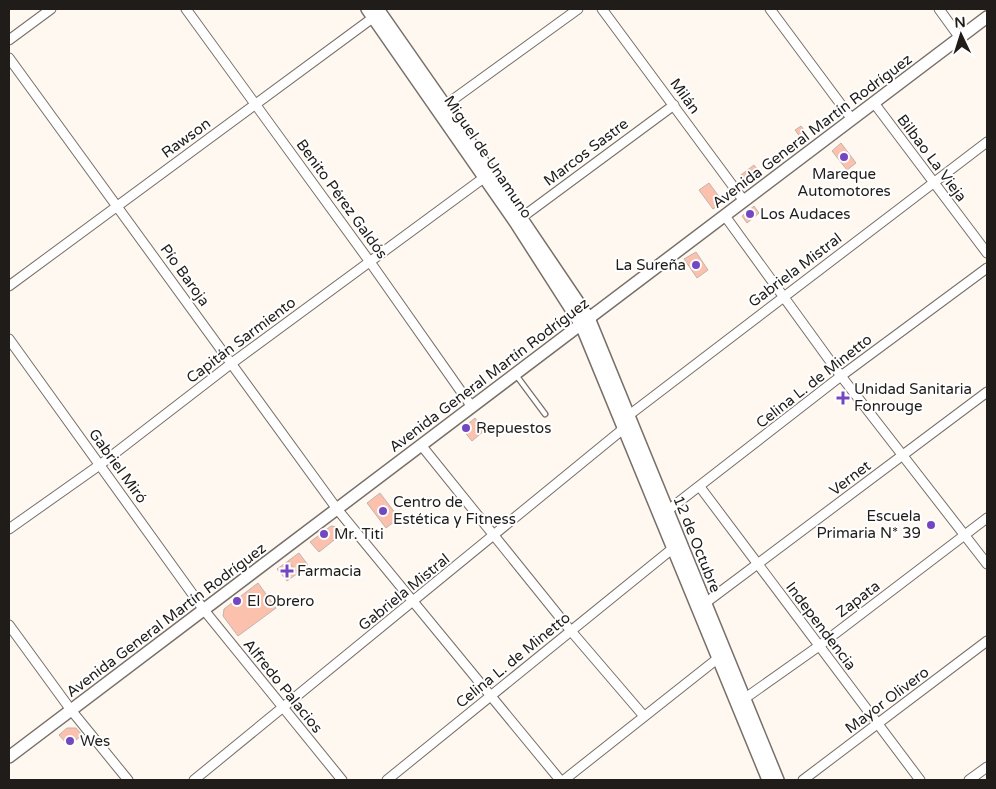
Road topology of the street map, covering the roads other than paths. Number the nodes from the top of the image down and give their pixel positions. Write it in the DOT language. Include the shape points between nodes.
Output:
graph roads {
  1 [pos="51,9"];
  2 [pos="186,9"];
  3 [pos="578,9"];
  4 [pos="602,9"];
  5 [pos="770,9"];
  6 [pos="939,9"];
  7 [pos="374,12"];
  8 [pos="987,17"];
  9 [pos="960,38"];
  10 [pos="9,40"];
  11 [pos="9,58"];
  12 [pos="256,103"];
  13 [pos="874,103"];
  14 [pos="674,105"];
  15 [pos="442,108"];
  16 [pos="851,118"];
  17 [pos="987,142"];
  18 [pos="487,175"];
  19 [pos="933,183"];
  20 [pos="744,201"];
  21 [pos="117,205"];
  22 [pos="725,216"];
  23 [pos="518,220"];
  24 [pos="987,253"];
  25 [pos="370,262"];
  26 [pos="987,268"];
  27 [pos="9,286"];
  28 [pos="783,297"];
  29 [pos="585,322"];
  30 [pos="9,339"];
  31 [pos="232,363"];
  32 [pos="515,374"];
  33 [pos="841,376"];
  34 [pos="987,392"];
  35 [pos="472,407"];
  36 [pos="545,414"];
  37 [pos="626,422"];
  38 [pos="421,445"];
  39 [pos="904,455"];
  40 [pos="101,464"];
  41 [pos="700,487"];
  42 [pos="337,508"];
  43 [pos="663,512"];
  44 [pos="987,518"];
  45 [pos="9,530"];
  46 [pos="495,535"];
  47 [pos="966,535"];
  48 [pos="677,548"];
  49 [pos="758,564"];
  50 [pos="987,564"];
  51 [pos="414,601"];
  52 [pos="704,604"];
  53 [pos="204,610"];
  54 [pos="9,625"];
  55 [pos="572,631"];
  56 [pos="987,641"];
  57 [pos="819,646"];
  58 [pos="717,659"];
  59 [pos="490,696"];
  60 [pos="744,699"];
  61 [pos="284,708"];
  62 [pos="71,710"];
  63 [pos="643,715"];
  64 [pos="878,725"];
  65 [pos="9,757"];
  66 [pos="987,767"];
  67 [pos="128,780"];
  68 [pos="194,780"];
  69 [pos="342,780"];
  70 [pos="387,780"];
  71 [pos="562,780"];
  72 [pos="768,780"];
  73 [pos="778,780"];
  74 [pos="803,780"];
  75 [pos="920,780"];
  76 [pos="970,780"];
  1 -- 10 [label="street"];
  2 -- 12 [label="street, Benito Pérez Galdós"];
  3 -- 15 [label="street"];
  4 -- 14 [label="street, Milán"];
  5 -- 16 [label="street"];
  6 -- 9 [label="street"];
  7 -- 12 [label="street, Rawson"];
  7 -- 15 [label="main road, Miguel de Unamuno"];
  8 -- 9 [label="main road, Avenida General Martín Rodríguez"];
  9 -- 13 [label="main road, Avenida General Martín Rodríguez"];
  11 -- 21 [label="street, Pío Baroja"];
  12 -- 21 [label="street, Rawson"];
  12 -- 25 [label="street, Benito Pérez Galdós"];
  13 -- 16 [label="main road, Avenida General Martín Rodríguez"];
  13 -- 19 [label="street, Bilbao La Vieja"];
  14 -- 20 [label="street, Milán"];
  14 -- 23 [label="street, Marcos Sastre"];
  15 -- 18 [label="main road, Miguel de Unamuno"];
  16 -- 20 [label="main road, Avenida General Martín Rodríguez"];
  17 -- 19 [label="street, Gabriela Mistral"];
  18 -- 23 [label="main road, Miguel de Unamuno"];
  18 -- 25 [label="street, Capitán Sarmiento"];
  19 -- 24 [label="street, Bilbao La Vieja"];
  19 -- 28 [label="street, Gabriela Mistral"];
  20 -- 22 [label="main road, Avenida General Martín Rodríguez"];
  21 -- 27 [label="street, Rawson"];
  21 -- 31 [label="street, Pío Baroja"];
  22 -- 28 [label="street"];
  22 -- 29 [label="main road, Avenida General Martín Rodríguez"];
  23 -- 29 [label="main road, Miguel de Unamuno"];
  25 -- 31 [label="street, Capitán Sarmiento"];
  25 -- 35 [label="street, Benito Pérez Galdós"];
  26 -- 33 [label="street, Celina L. de Minetto"];
  28 -- 33 [label="street"];
  28 -- 37 [label="street, Gabriela Mistral"];
  29 -- 32 [label="main road, Avenida General Martín Rodríguez"];
  29 -- 37 [label="main road, 12 de Octubre"];
  30 -- 40 [label="street, Gabriel Miró"];
  31 -- 40 [label="street, Capitán Sarmiento"];
  31 -- 42 [label="street, Pío Baroja"];
  32 -- 35 [label="main road, Avenida General Martín Rodríguez"];
  32 -- 36 [label="lane"];
  33 -- 39 [label="street"];
  33 -- 41 [label="street, Celina L. de Minetto"];
  34 -- 39 [label="street, Vernet"];
  35 -- 38 [label="main road, Avenida General Martín Rodríguez"];
  37 -- 43 [label="main road, 12 de Octubre"];
  37 -- 46 [label="street, Gabriela Mistral"];
  38 -- 42 [label="main road, Avenida General Martín Rodríguez"];
  38 -- 46 [label="street"];
  39 -- 47 [label="street"];
  39 -- 49 [label="street, Vernet"];
  40 -- 45 [label="street, Capitán Sarmiento"];
  40 -- 53 [label="street, Gabriel Miró"];
  41 -- 43 [label="street, Celina L. de Minetto"];
  41 -- 49 [label="street, Independencia"];
  42 -- 51 [label="street, Pío Baroja"];
  42 -- 53 [label="main road, Avenida General Martín Rodríguez"];
  43 -- 48 [label="main road, 12 de Octubre"];
  44 -- 47 [label="street, Zapata"];
  46 -- 51 [label="street, Gabriela Mistral"];
  46 -- 55 [label="street"];
  47 -- 50 [label="street"];
  47 -- 57 [label="street, Zapata"];
  48 -- 52 [label="main road, 12 de Octubre"];
  48 -- 55 [label="street, Celina L. de Minetto"];
  48 -- 58 [label="main road, 12 de Octubre"];
  49 -- 52 [label="street, Vernet"];
  49 -- 57 [label="street, Independencia"];
  51 -- 59 [label="street, Pío Baroja"];
  51 -- 61 [label="street, Gabriela Mistral"];
  52 -- 60 [label="main road, 12 de Octubre"];
  53 -- 61 [label="street, Alfredo Palacios"];
  53 -- 62 [label="main road, Avenida General Martín Rodríguez"];
  54 -- 62 [label="street"];
  55 -- 59 [label="street, Celina L. de Minetto"];
  55 -- 63 [label="street"];
  56 -- 64 [label="street, Mayor Olivero"];
  57 -- 60 [label="street, Zapata"];
  57 -- 64 [label="street, Independencia"];
  58 -- 63 [label="street"];
  58 -- 72 [label="main road, 12 de Octubre"];
  59 -- 70 [label="street, Celina L. de Minetto"];
  59 -- 71 [label="street, Pío Baroja"];
  60 -- 73 [label="main road, 12 de Octubre"];
  61 -- 68 [label="street, Gabriela Mistral"];
  61 -- 69 [label="street, Alfredo Palacios"];
  62 -- 65 [label="main road, Avenida General Martín Rodríguez"];
  62 -- 67 [label="street"];
  63 -- 71 [label="street"];
  64 -- 74 [label="street, Mayor Olivero"];
  64 -- 75 [label="street, Independencia"];
  66 -- 76 [label="street"];
}
